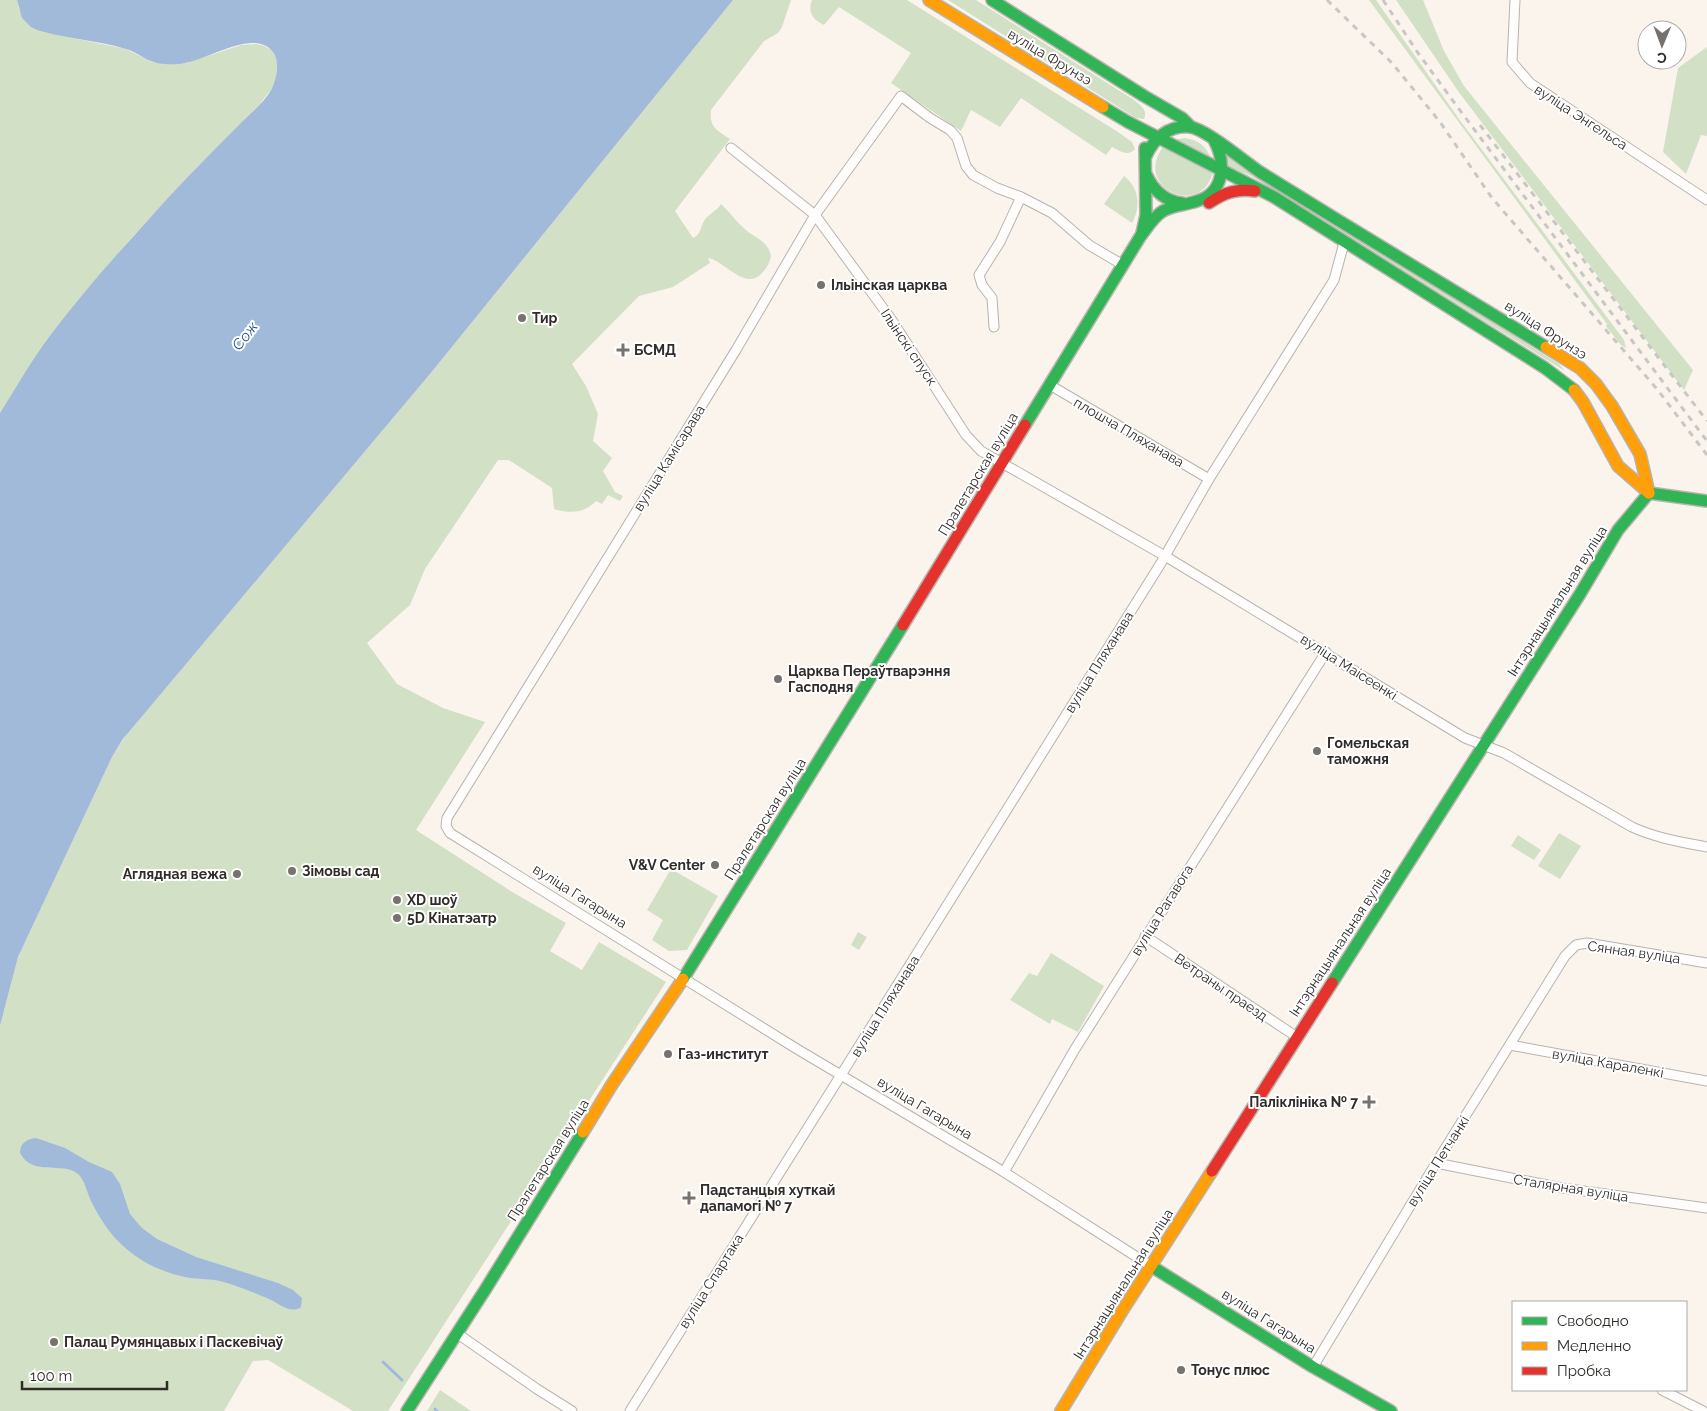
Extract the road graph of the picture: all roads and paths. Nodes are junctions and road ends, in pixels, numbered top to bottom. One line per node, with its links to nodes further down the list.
1 (929, 0): 4 (main road, вуліца Фрунзэ)
2 (992, 0): 5 (main road, вуліца Фрунзэ)
3 (1515, 0): 14 (street, вуліца Энгельса)
4 (1128, 122): 6 (main road, вуліца Фрунзэ); 9 (main road)
5 (1191, 127): 6 (main road); 7 (main road, вуліца Фрунзэ)
6 (1156, 138): 9 (main road); 10 (main road, вуліца Фрунзэ)
7 (1214, 140): 10 (main road); 25 (main road, вуліца Фрунзэ)
8 (731, 148): 16 (street, Ільінскі спуск)
9 (1146, 156): 11 (main road, Пралетарская вуліца)
10 (1223, 170): 13 (main road, вуліца Фрунзэ); 15 (main road, Пралетарская вуліца)
11 (1146, 174): 15 (main road); 18 (main road, Пралетарская вуліца)
12 (1021, 197): 16 (street, вуліца Камісарава); 20 (street); 21 (street)
13 (1274, 197): 17 (main road, вуліца Фрунзэ); 19 (main road, вуліца Фрунзэ)
14 (1707, 200)
15 (1189, 203): 17 (main road, Пралетарская вуліца)
16 (815, 215): 23 (street, Ільінскі спуск); 30 (street, вуліца Камісарава)
17 (1151, 225): 18 (main road, Пралетарская вуліца)
18 (1140, 237): 20 (main road, Пралетарская вуліца)
19 (1344, 242): 24 (street, вуліца Пляханава); 25 (main road, вуліца Фрунзэ)
20 (1123, 265): 22 (main road, Пралетарская вуліца)
21 (994, 327)
22 (1050, 386): 23 (main road, Пралетарская вуліца); 24 (street, плошча Пляханава)
23 (1000, 462): 27 (street, вуліца Маісеенкі); 35 (main road, Пралетарская вуліца)
24 (1209, 479): 27 (street, вуліца Пляханава)
25 (1649, 493): 26 (main road); 29 (main road, Інтэрнацыянальная вуліца)
26 (1707, 501)
27 (1165, 556): 28 (street, вуліца Маісеенкі); 38 (street, вуліца Пляханава)
28 (1326, 652): 29 (street, вуліца Маісеенкі); 32 (street, вуліца Рагавога)
29 (1484, 745): 31 (street, вуліца Маісеенкі); 36 (main road, Інтэрнацыянальная вуліца)
30 (446, 826): 35 (street, вуліца Гагарына)
31 (1707, 847)
32 (1145, 936): 36 (street, Ветраны праезд); 41 (street, вуліца Рагавога)
33 (1565, 956): 34 (street, Сянная вуліца); 37 (street, вуліца Петчанкі)
34 (1707, 963)
35 (683, 977): 38 (street, вуліца Гагарына); 44 (main road, Пралетарская вуліца)
36 (1297, 1037): 43 (main road, Інтэрнацыянальная вуліца)
37 (1510, 1045): 39 (street, вуліца Караленкі); 40 (street, вуліца Петчанкі)
38 (841, 1075): 41 (street, вуліца Гагарына); 49 (street, вуліца Спартака)
39 (1707, 1081)
40 (1436, 1163): 42 (street, Сталярная вуліца); 45 (street, вуліца Петчанкі)
41 (1004, 1172): 43 (street, вуліца Гагарына)
42 (1707, 1208)
43 (1151, 1266): 45 (main road, вуліца Гагарына); 50 (main road, Інтэрнацыянальная вуліца)
44 (458, 1334): 47 (main road, Пралетарская вуліца); 48 (street)
45 (1313, 1367): 51 (main road, вуліца Гагарына)
46 (1664, 1391): 52 (street)
47 (407, 1411)
48 (572, 1411)
49 (630, 1411)
50 (1061, 1411)
51 (1391, 1411)
52 (1703, 1411)

